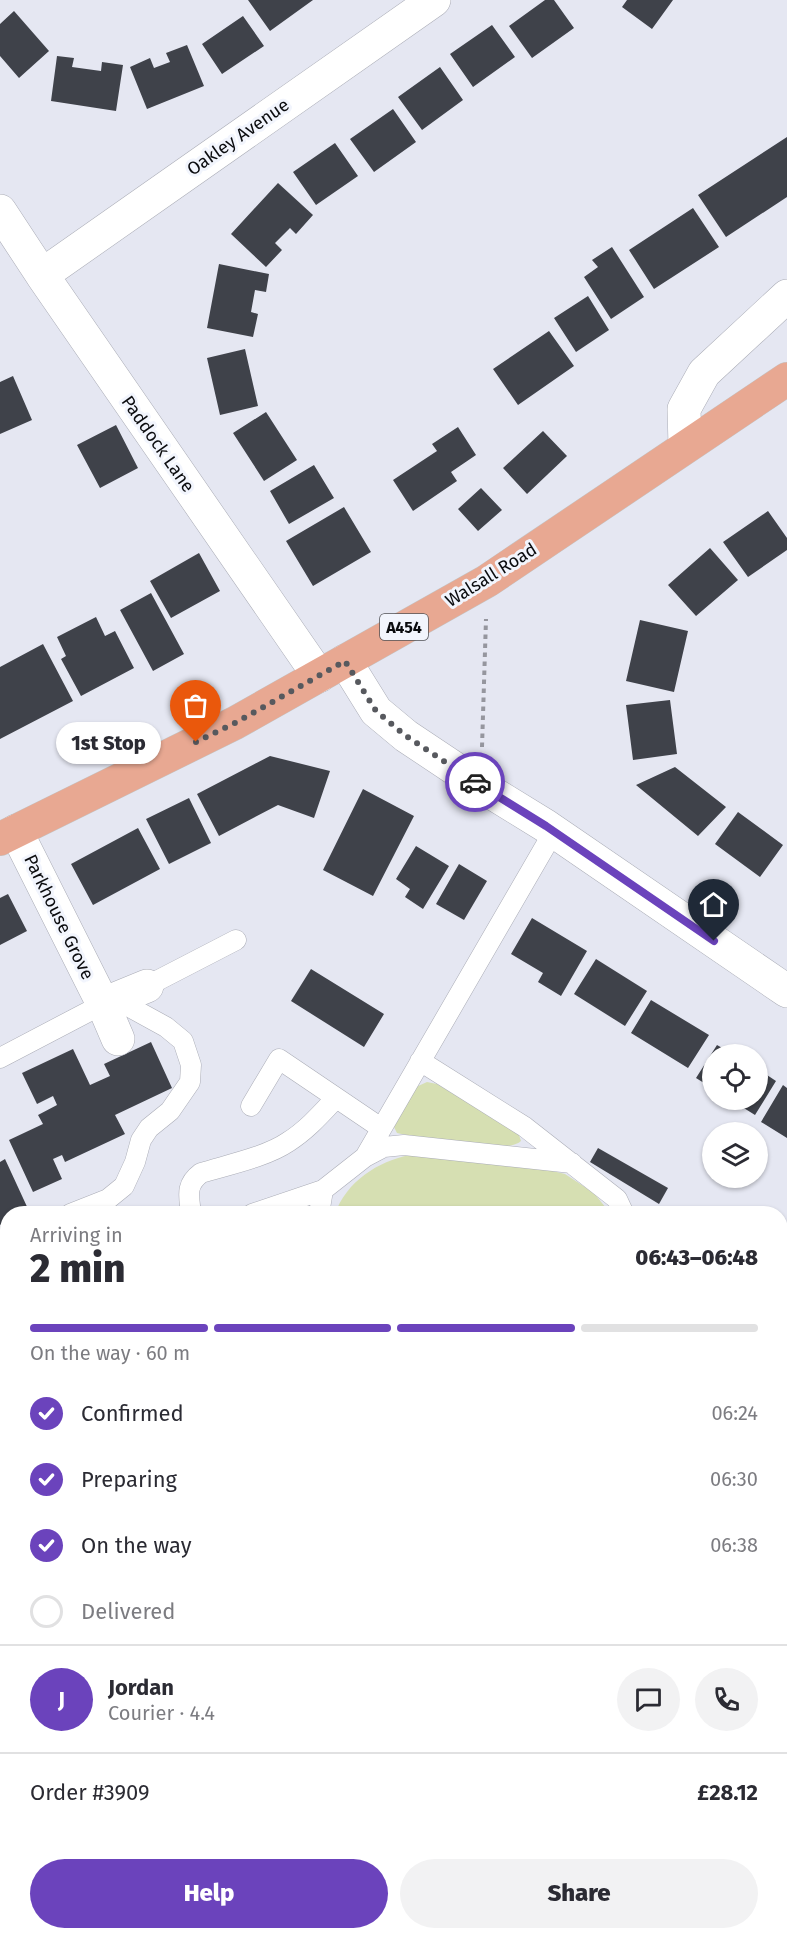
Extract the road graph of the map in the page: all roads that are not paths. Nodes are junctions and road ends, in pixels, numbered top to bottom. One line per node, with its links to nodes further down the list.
1 (434, 0): 3 (street, Oakley Avenue)
2 (0, 210): 3 (street, Paddock Lane)
3 (42, 275): 7 (street, Paddock Lane)
4 (787, 296): 6 (street)
5 (787, 379): 6 (main road, Walsall Road / A454)
6 (685, 447): 7 (main road, Walsall Road / A454)
7 (332, 668): 8 (street, Paddock Lane); 9 (main road, Walsall Road / A454)
8 (554, 831): 12 (street, Paddock Lane); 16 (lane)
9 (8, 835): 13 (street, Parkhouse Grove)
10 (236, 940): 11 (lane)
11 (147, 986): 13 (street)
12 (787, 991)
13 (109, 1002): 14 (street, Parkhouse Grove); 15 (lane); 23 (lane)
14 (118, 1039)
15 (0, 1058)
16 (420, 1061): 19 (lane); 21 (lane)
17 (336, 1098): 18 (lane); 19 (lane); 24 (lane)
18 (251, 1106)
19 (381, 1128): 20 (lane)
20 (365, 1157): 21 (lane); 22 (lane)
21 (572, 1163): 27 (lane)
22 (323, 1190): 25 (lane); 26 (lane)
23 (90, 1206)
24 (190, 1206)
25 (276, 1206)
26 (321, 1206)
27 (620, 1206)

